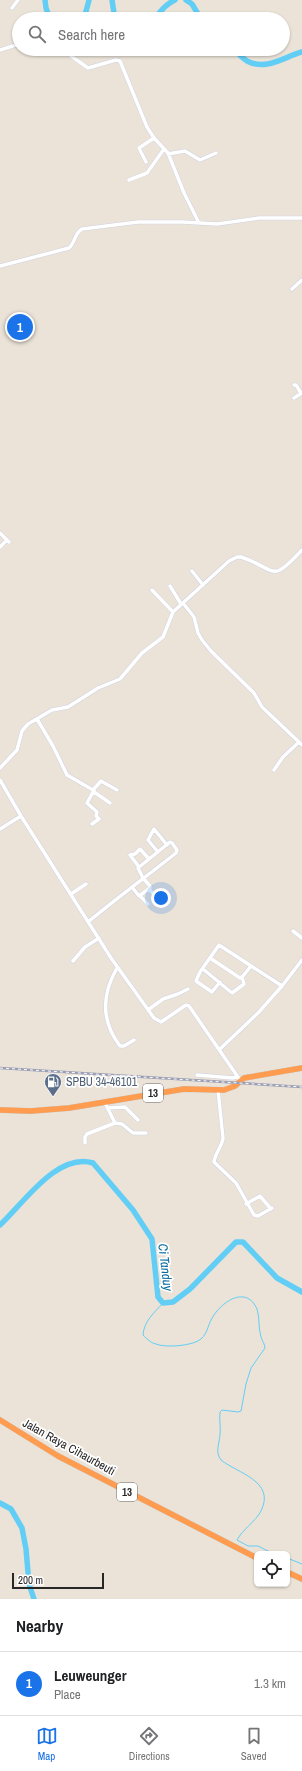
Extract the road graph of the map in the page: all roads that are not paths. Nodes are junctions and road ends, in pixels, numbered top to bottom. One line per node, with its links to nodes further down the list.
1 (18, 0): 2 (street)
2 (12, 8)
3 (12, 46): 4 (street)
4 (0, 50)
5 (71, 56): 6 (street)
6 (154, 138): 7 (street); 9 (street)
7 (167, 151): 8 (street); 10 (street); 12 (street)
8 (216, 153)
9 (146, 162)
10 (129, 180)
11 (302, 218): 12 (street)
12 (199, 223): 13 (street)
13 (0, 266)
14 (302, 280): 15 (street)
15 (292, 289)
16 (294, 385): 17 (street)
17 (302, 393): 18 (street)
18 (294, 398)
19 (0, 533): 20 (street)
20 (0, 547)
21 (302, 550): 23 (street)
22 (192, 571): 23 (street)
23 (203, 584): 26 (street)
24 (170, 586): 26 (street)
25 (152, 590): 27 (street)
26 (182, 604): 27 (street); 29 (street)
27 (173, 612): 28 (street)
28 (37, 719): 30 (street); 34 (street)
29 (300, 743): 31 (street)
30 (0, 768)
31 (274, 770)
32 (0, 780): 36 (street)
33 (118, 790): 34 (street)
34 (94, 791): 35 (street); 37 (street)
35 (110, 803)
36 (21, 816): 38 (street); 47 (street)
37 (92, 824)
38 (0, 829)
39 (167, 845): 40 (street); 40 (street); 43 (street)
40 (158, 852): 41 (street)
41 (149, 859): 42 (street); 42 (street)
42 (139, 867): 43 (street)
43 (143, 878): 45 (street); 46 (street)
44 (86, 884): 47 (street)
45 (132, 887): 48 (street); 51 (street)
46 (149, 889): 48 (street); 49 (street)
47 (71, 894): 51 (street)
48 (140, 896): 50 (street)
49 (156, 897)
50 (148, 904)
51 (88, 922): 53 (street)
52 (292, 931): 54 (street)
53 (99, 938): 57 (street); 59 (street)
54 (302, 938)
55 (210, 958): 58 (street); 60 (street); 61 (street)
56 (302, 960): 63 (street)
57 (73, 961)
58 (251, 966): 61 (street); 63 (street)
59 (118, 968): 65 (street); 66 (street)
60 (203, 969): 62 (street); 62 (street)
61 (242, 977): 62 (street)
62 (220, 982)
63 (282, 986): 67 (street)
64 (188, 989): 65 (street)
65 (148, 1010): 67 (street)
66 (134, 1040)
67 (220, 1049): 70 (street)
68 (302, 1068): 70 (highway, 13)
69 (197, 1075): 70 (street)
70 (239, 1078): 71 (highway, 13)
71 (218, 1090): 72 (highway, 13); 78 (street)
72 (106, 1105): 73 (highway, 13); 74 (street); 75 (street)
73 (0, 1110)
74 (138, 1120)
75 (115, 1123): 76 (street); 77 (street)
76 (146, 1133)
77 (85, 1143)
78 (246, 1204): 78 (street)
79 (0, 1420): 80 (highway, Jalan Raya Cihaurbeuti / 13)
80 (254, 1556)
81 (290, 1573): 82 (highway)
82 (302, 1579)

